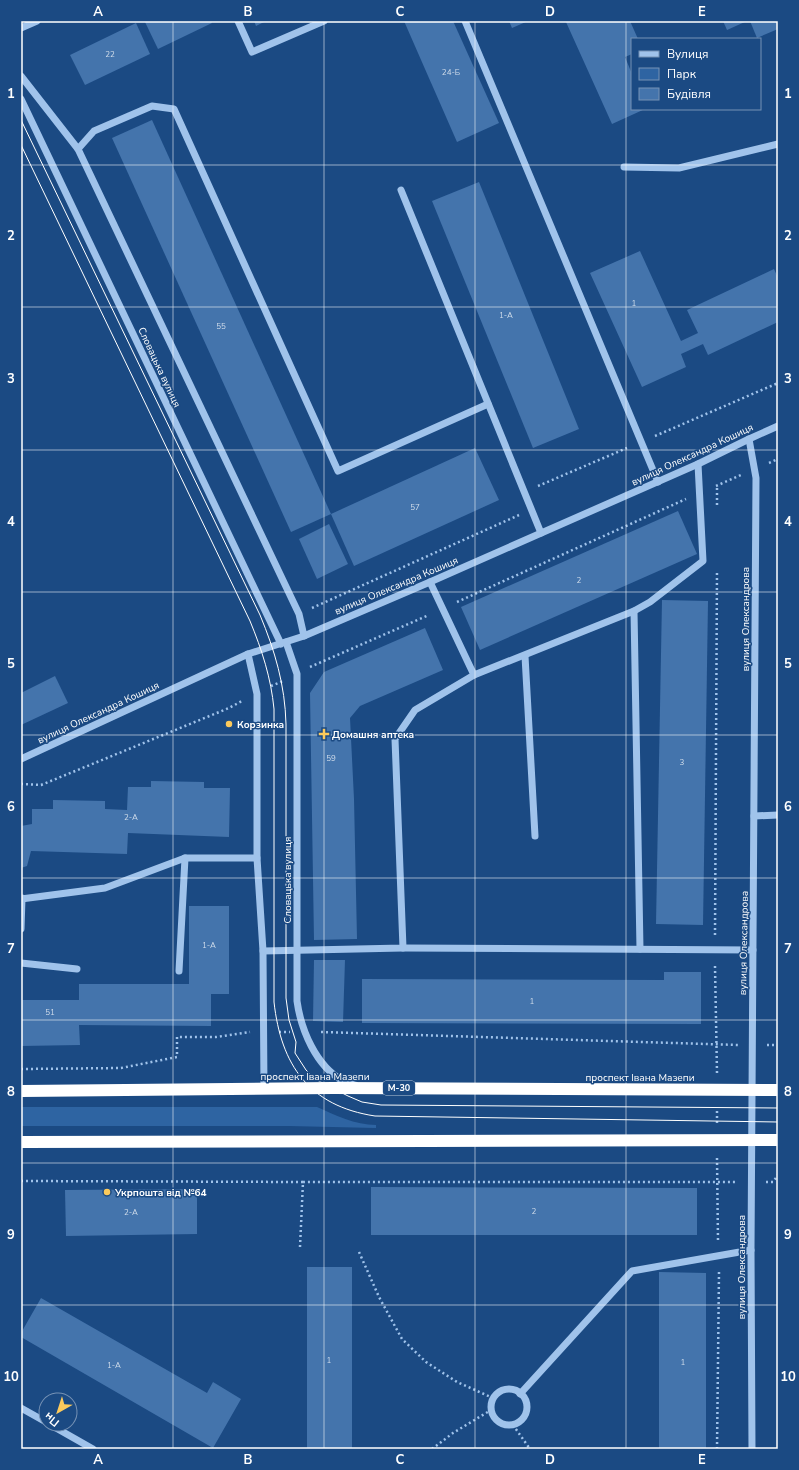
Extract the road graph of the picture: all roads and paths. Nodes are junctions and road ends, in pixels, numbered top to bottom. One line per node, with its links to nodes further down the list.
1 (37, 21): 5 (street)
2 (238, 21): 3 (street)
3 (324, 21)
4 (465, 21): 18 (street)
5 (21, 28)
6 (21, 76): 9 (street)
7 (21, 99): 30 (street, Словацька вулиця)
8 (778, 144): 10 (street)
9 (78, 149): 12 (street); 28 (street)
10 (624, 167)
11 (401, 190): 12 (street)
12 (488, 404): 21 (street)
13 (778, 426): 14 (street, вулиця Олександра Кошиця)
14 (749, 439): 16 (street, вулиця Олександра Кошиця); 17 (street, вулиця Олександрова)
15 (778, 459): 17 (path)
16 (698, 464): 18 (street, вулиця Олександра Кошиця); 20 (street)
17 (754, 469): 19 (path); 39 (street, вулиця Олександрова)
18 (658, 482): 23 (street, вулиця Олександра Кошиця)
19 (717, 485): 20 (path); 22 (path)
20 (700, 493): 26 (path); 27 (street)
21 (532, 509): 23 (street); 28 (path)
22 (717, 509)
23 (541, 533): 25 (street, вулиця Олександра Кошиця)
24 (717, 564): 47 (path)
25 (430, 582): 26 (street); 29 (street, вулиця Олександра Кошиця)
26 (442, 609): 33 (path); 34 (street)
27 (634, 611): 32 (street); 46 (street)
28 (299, 614): 29 (street)
29 (304, 636): 30 (street, вулиця Олександра Кошиця)
30 (284, 643): 31 (street, вулиця Олександра Кошиця); 33 (street, Словацька вулиця)
31 (248, 654): 35 (street); 36 (street, вулиця Олександра Кошиця)
32 (525, 656): 34 (street); 40 (street)
33 (297, 674): 35 (path); 50 (street, Словацька вулиця)
34 (474, 675): 45 (street)
35 (257, 694): 37 (path); 42 (street)
36 (21, 759)
37 (21, 784)
38 (778, 815): 39 (street)
39 (754, 816): 48 (street, вулиця Олександрова)
40 (534, 836)
41 (185, 858): 42 (street); 43 (street); 53 (street)
42 (257, 858): 49 (street)
43 (22, 898): 44 (street)
44 (21, 929)
45 (403, 948): 46 (street); 50 (street)
46 (640, 949): 47 (street)
47 (715, 949): 48 (street); 56 (path)
48 (753, 950): 57 (street, вулиця Олександрова)
49 (263, 951): 50 (street); 54 (street)
50 (297, 951): 55 (street, Словацька вулиця)
51 (21, 963): 52 (street)
52 (77, 969)
53 (179, 971)
54 (263, 1032): 55 (path); 59 (path); 61 (street)
55 (305, 1032): 56 (path); 60 (street, Словацька вулиця)
56 (717, 1045): 57 (path); 62 (path)
57 (752, 1045): 58 (path); 63 (street, вулиця Олександрова)
58 (778, 1045)
59 (21, 1070)
60 (365, 1088): 61 (highway, проспект Івана Мазепи / М-30); 62 (highway, проспект Івана Мазепи / М-30)
61 (264, 1089): 65 (highway, проспект Івана Мазепи / М-30)
62 (717, 1089): 63 (highway, проспект Івана Мазепи / М-30); 66 (path)
63 (752, 1089): 64 (highway, проспект Івана Мазепи / М-30); 67 (street, вулиця Олександрова)
64 (778, 1090)
65 (21, 1091)
66 (717, 1140): 67 (highway); 69 (highway); 73 (path)
67 (752, 1140): 68 (highway); 74 (street, вулиця Олександрова)
68 (778, 1140)
69 (21, 1142)
70 (778, 1175): 74 (path)
71 (21, 1181): 72 (path)
72 (303, 1182): 73 (path); 75 (path)
73 (716, 1182): 74 (path); 78 (path)
74 (752, 1182): 76 (street, вулиця Олександрова)
75 (300, 1247)
76 (751, 1250): 78 (street); 90 (street, вулиця Олександрова)
77 (360, 1252): 80 (path)
78 (719, 1254): 79 (street); 89 (path)
79 (520, 1394): 80 (street); 84 (street)
80 (493, 1398): 82 (street)
81 (21, 1408): 83 (street)
82 (491, 1410): 84 (street); 87 (path)
83 (38, 1418)
84 (513, 1425): 88 (path)
85 (63, 1432): 86 (street)
86 (93, 1449)
87 (432, 1449)
88 (530, 1449)
89 (717, 1449)
90 (752, 1449)

